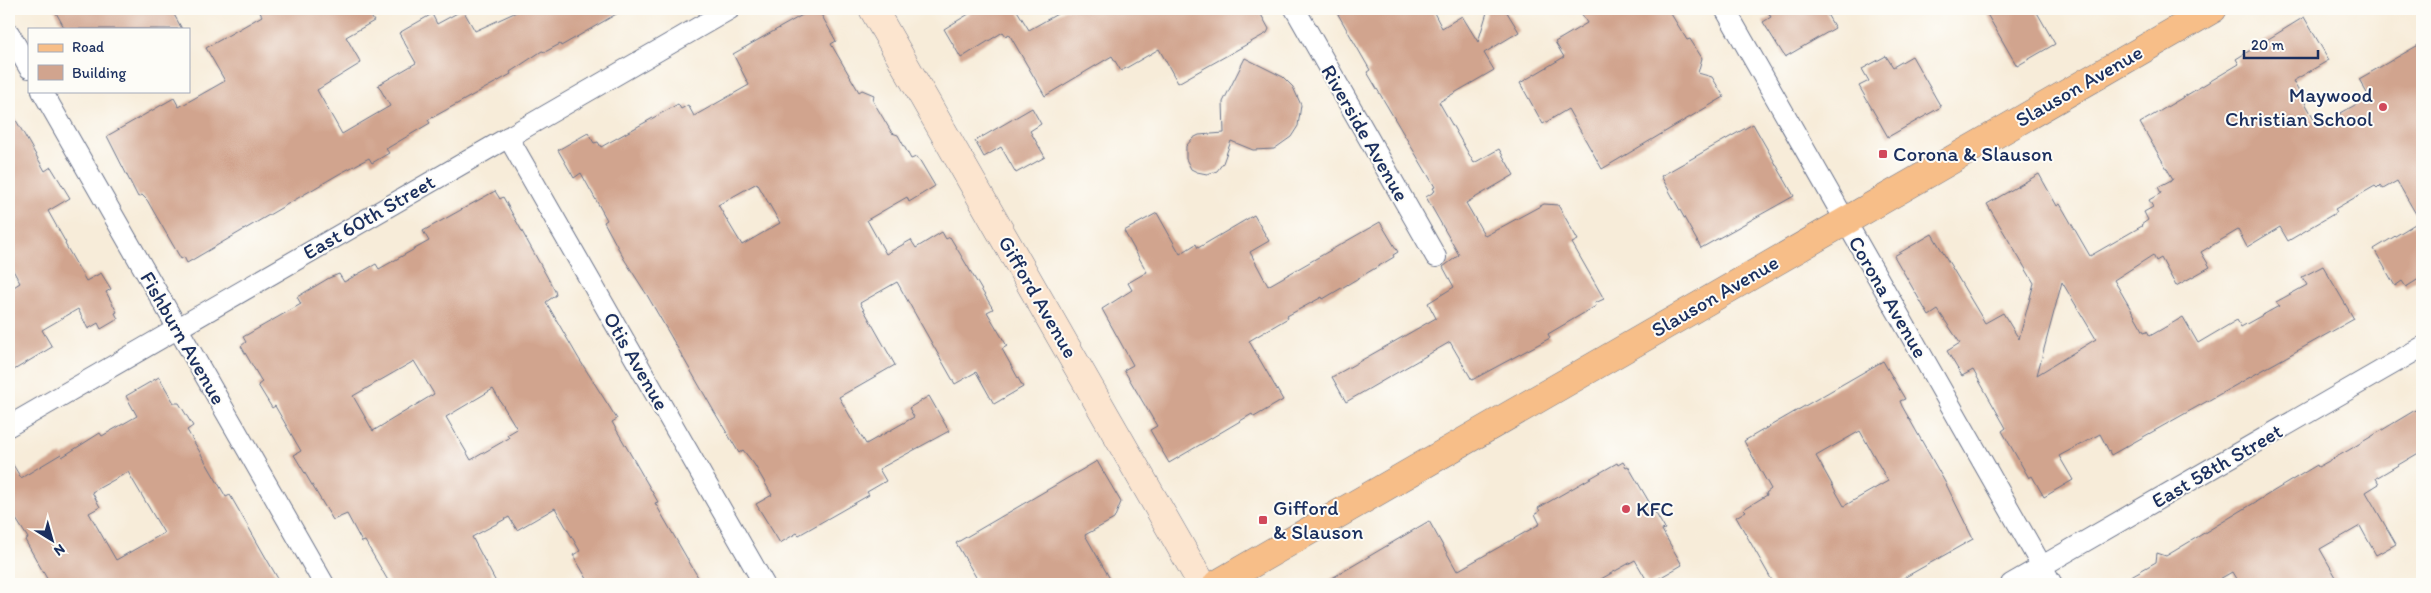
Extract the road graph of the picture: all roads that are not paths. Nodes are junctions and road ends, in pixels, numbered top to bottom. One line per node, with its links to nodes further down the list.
1 (730, 9): 9 (street, East 60th Street)
2 (873, 9): 18 (street, Gifford Avenue)
3 (1295, 9): 11 (street, Riverside Avenue)
4 (1725, 9): 10 (street, Corona Avenue)
5 (2213, 9): 10 (main road, Slauson Avenue)
6 (9, 32): 7 (street)
7 (28, 66)
8 (43, 92): 12 (street, Fishburn Avenue)
9 (508, 137): 12 (street, East 60th Street); 17 (street, Otis Avenue)
10 (1845, 222): 15 (street, Corona Avenue); 19 (main road, Slauson Avenue)
11 (1436, 257)
12 (177, 328): 14 (street, East 60th Street); 16 (street, Fishburn Avenue)
13 (2422, 346): 15 (street, East 58th Street)
14 (9, 426)
15 (2042, 567): 20 (street, East 58th Street); 21 (street, Corona Avenue)
16 (324, 584)
17 (764, 584)
18 (1202, 584)
19 (1217, 584)
20 (2011, 584)
21 (2052, 584)

